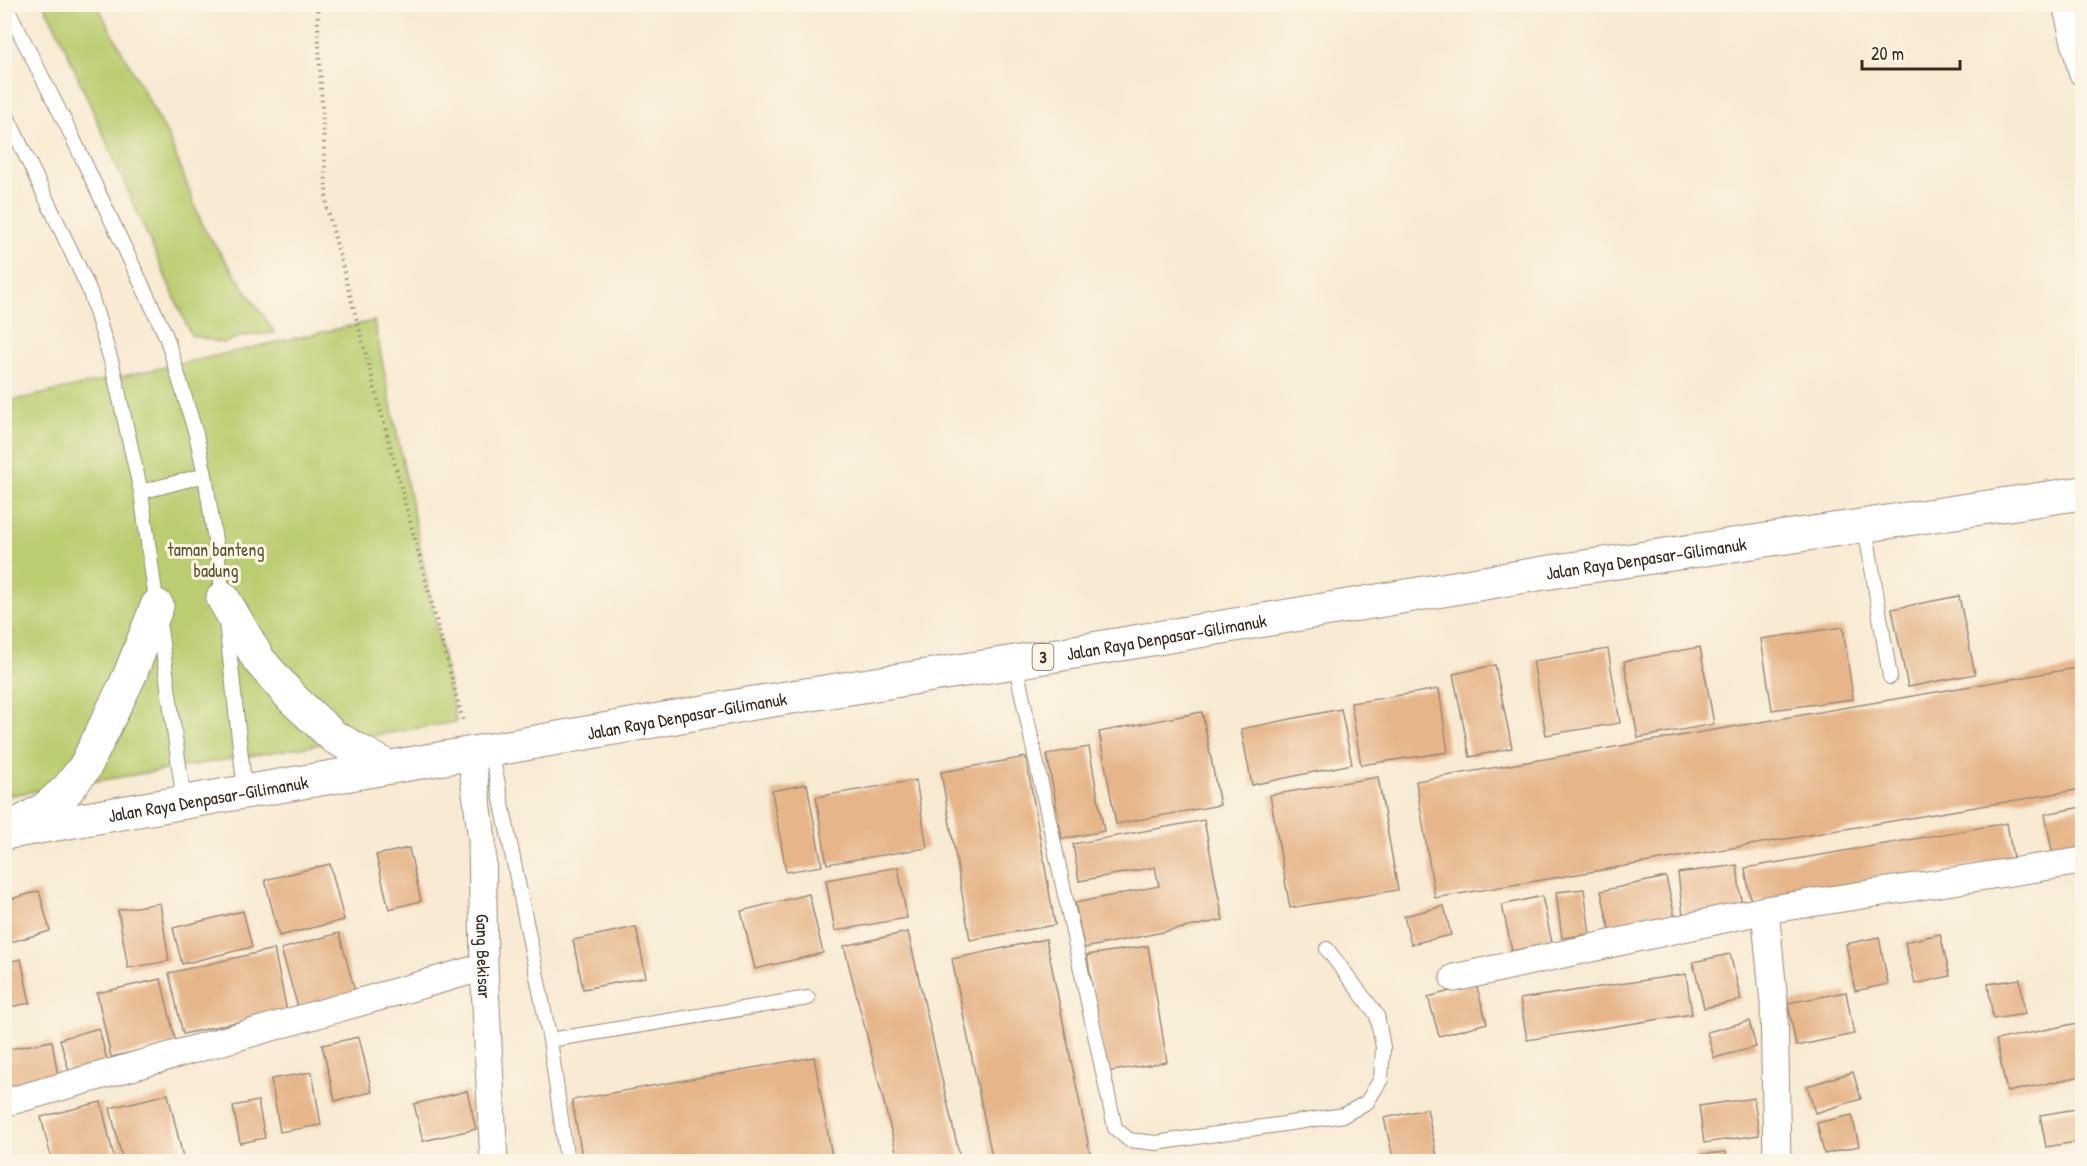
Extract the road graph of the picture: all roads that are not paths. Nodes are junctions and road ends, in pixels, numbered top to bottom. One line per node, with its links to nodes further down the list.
1 (5, 4): 5 (lane)
2 (2066, 4): 3 (street)
3 (2082, 72)
4 (4, 110): 6 (lane)
5 (205, 475): 6 (lane); 9 (lane)
6 (141, 492): 10 (lane)
7 (2082, 493): 8 (highway, Jalan Raya Denpasar-Gilimanuk / 3)
8 (1865, 526): 11 (highway, Jalan Raya Denpasar-Gilimanuk / 3); 12 (lane)
9 (224, 598): 14 (highway); 15 (lane)
10 (157, 606): 16 (lane); 17 (highway)
11 (1015, 662): 13 (highway, Jalan Raya Denpasar-Gilimanuk / 3); 20 (lane)
12 (1890, 676)
13 (481, 751): 14 (highway, Jalan Raya Denpasar-Gilimanuk / 3); 21 (street, Gang Bekisar); 24 (lane)
14 (388, 767): 15 (highway, Jalan Raya Denpasar-Gilimanuk / 3)
15 (245, 792): 16 (highway, Jalan Raya Denpasar-Gilimanuk / 3)
16 (184, 802): 17 (highway, Jalan Raya Denpasar-Gilimanuk / 3)
17 (4, 832)
18 (2082, 861): 19 (street)
19 (1765, 910): 22 (street); 28 (street)
20 (1327, 949)
21 (484, 967): 25 (street); 26 (street, Gang Bekisar)
22 (1454, 978)
23 (808, 998): 24 (lane)
24 (550, 1040): 27 (lane)
25 (4, 1103)
26 (494, 1161)
27 (567, 1161)
28 (1777, 1161)

